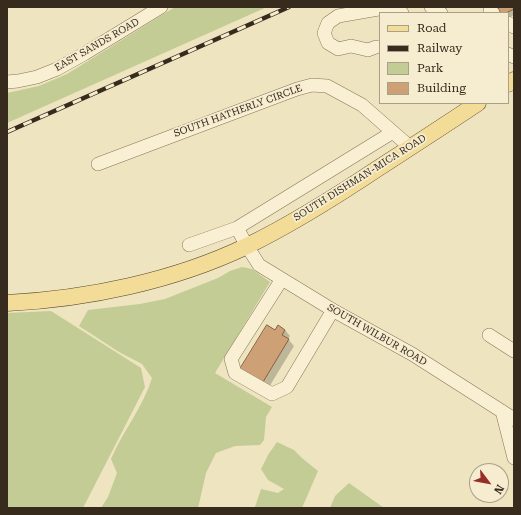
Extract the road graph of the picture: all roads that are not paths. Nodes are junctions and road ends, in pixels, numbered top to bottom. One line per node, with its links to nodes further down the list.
1 (161, 7): 4 (street, EAST SANDS ROAD)
2 (390, 7): 3 (street)
3 (376, 47)
4 (7, 82)
5 (475, 104): 6 (main road, SOUTH DISHMAN-MICA ROAD)
6 (462, 108): 8 (main road, SOUTH DISHMAN-MICA ROAD)
7 (393, 132): 8 (street, SOUTH HATHERLY CIRCLE); 9 (street, SOUTH HATHERLY CIRCLE); 10 (street)
8 (410, 147): 12 (main road, SOUTH DISHMAN-MICA ROAD)
9 (98, 164)
10 (238, 228): 11 (street); 12 (street, SOUTH WILBUR ROAD)
11 (189, 245)
12 (247, 246): 13 (street, SOUTH WILBUR ROAD); 14 (main road, SOUTH DISHMAN-MICA ROAD)
13 (282, 279): 15 (street, SOUTH WILBUR ROAD); 15 (street)
14 (7, 303)
15 (333, 310): 18 (street, SOUTH WILBUR ROAD)
16 (489, 335): 17 (street)
17 (514, 351)
18 (502, 411): 19 (street, SOUTH WILBUR ROAD); 20 (street)
19 (514, 419)
20 (514, 458)

